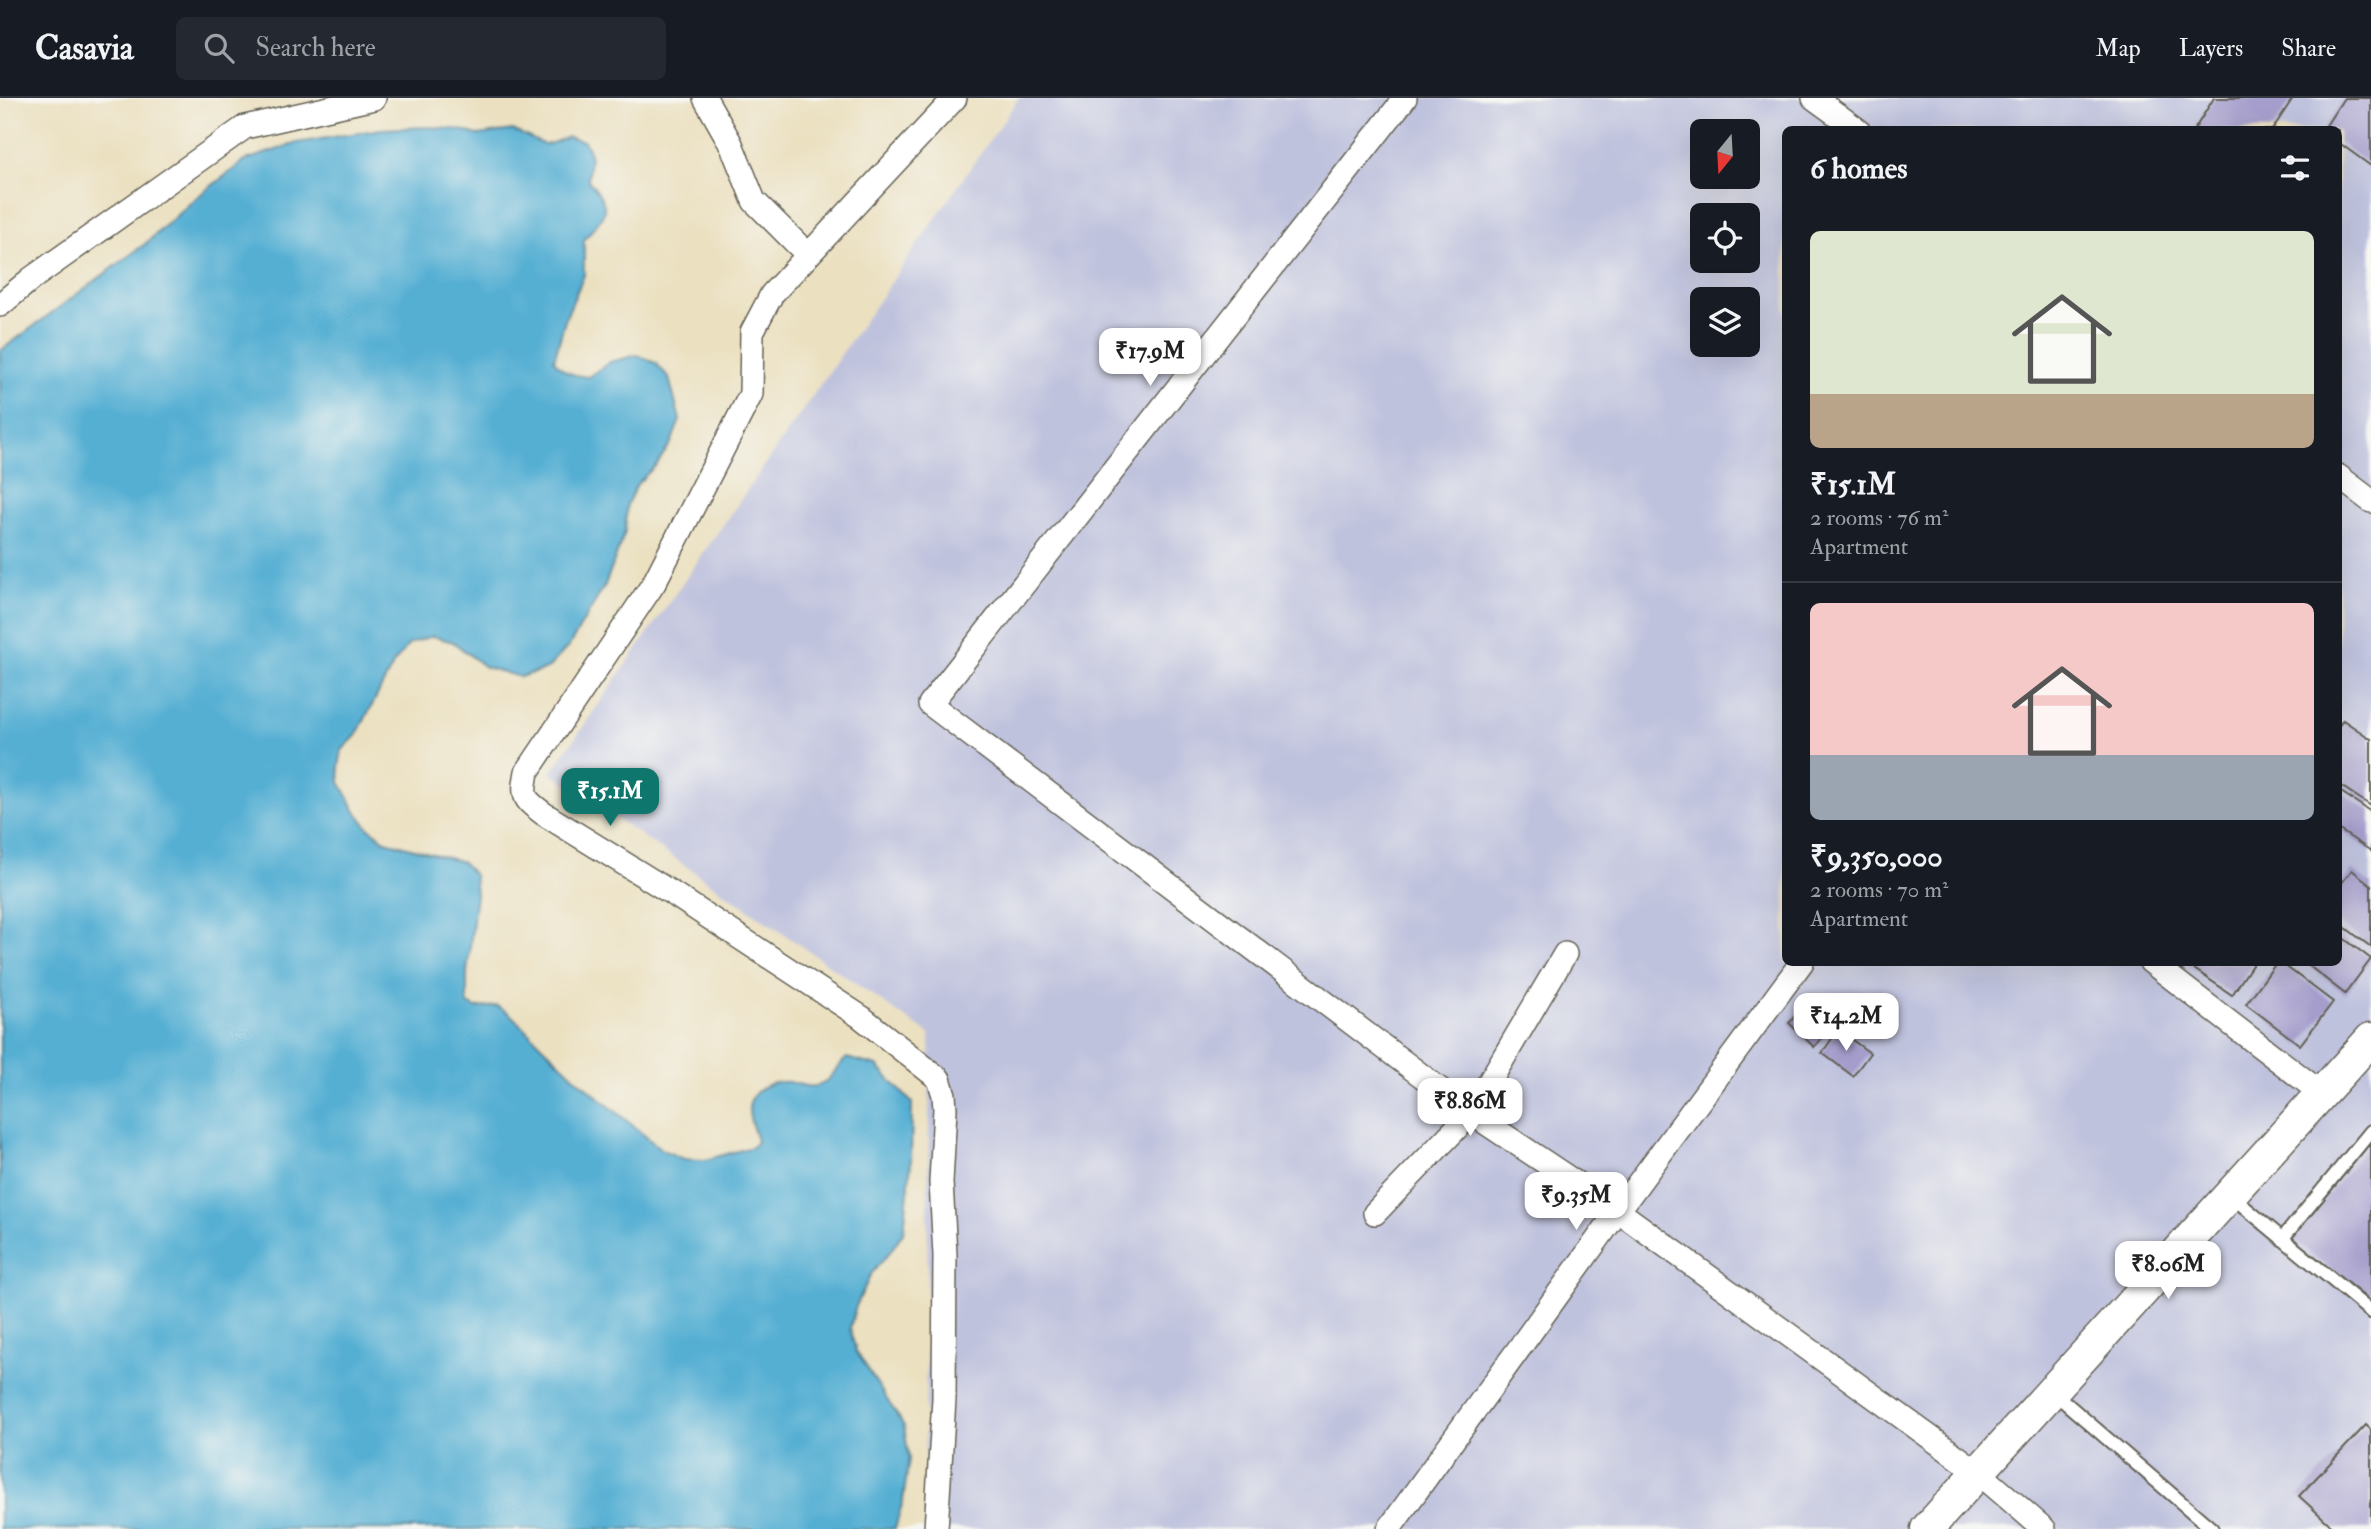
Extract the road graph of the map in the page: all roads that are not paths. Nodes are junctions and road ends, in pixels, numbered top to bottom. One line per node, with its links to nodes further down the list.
1 (374, 98): 8 (street)
2 (705, 98): 7 (street)
3 (955, 98): 7 (street)
4 (1405, 98): 16 (street)
5 (1814, 98): 6 (street)
6 (1852, 126)
7 (808, 255): 25 (street)
8 (0, 305)
9 (2342, 479): 10 (street)
10 (2371, 500)
11 (1565, 954): 16 (street)
12 (1798, 966): 19 (street)
13 (2156, 966): 15 (street)
14 (2371, 1039): 15 (street)
15 (2321, 1093): 18 (street)
16 (1471, 1113): 19 (street); 20 (street)
17 (2371, 1131): 21 (lane)
18 (2229, 1195): 21 (lane); 23 (street)
19 (1618, 1211): 24 (street); 26 (street)
20 (1375, 1213)
21 (2282, 1239): 22 (lane)
22 (2371, 1312)
23 (2052, 1391): 24 (street); 29 (lane)
24 (1978, 1472): 27 (street); 28 (street)
25 (936, 1529)
26 (1390, 1529)
27 (1927, 1529)
28 (2044, 1529)
29 (2212, 1529)

